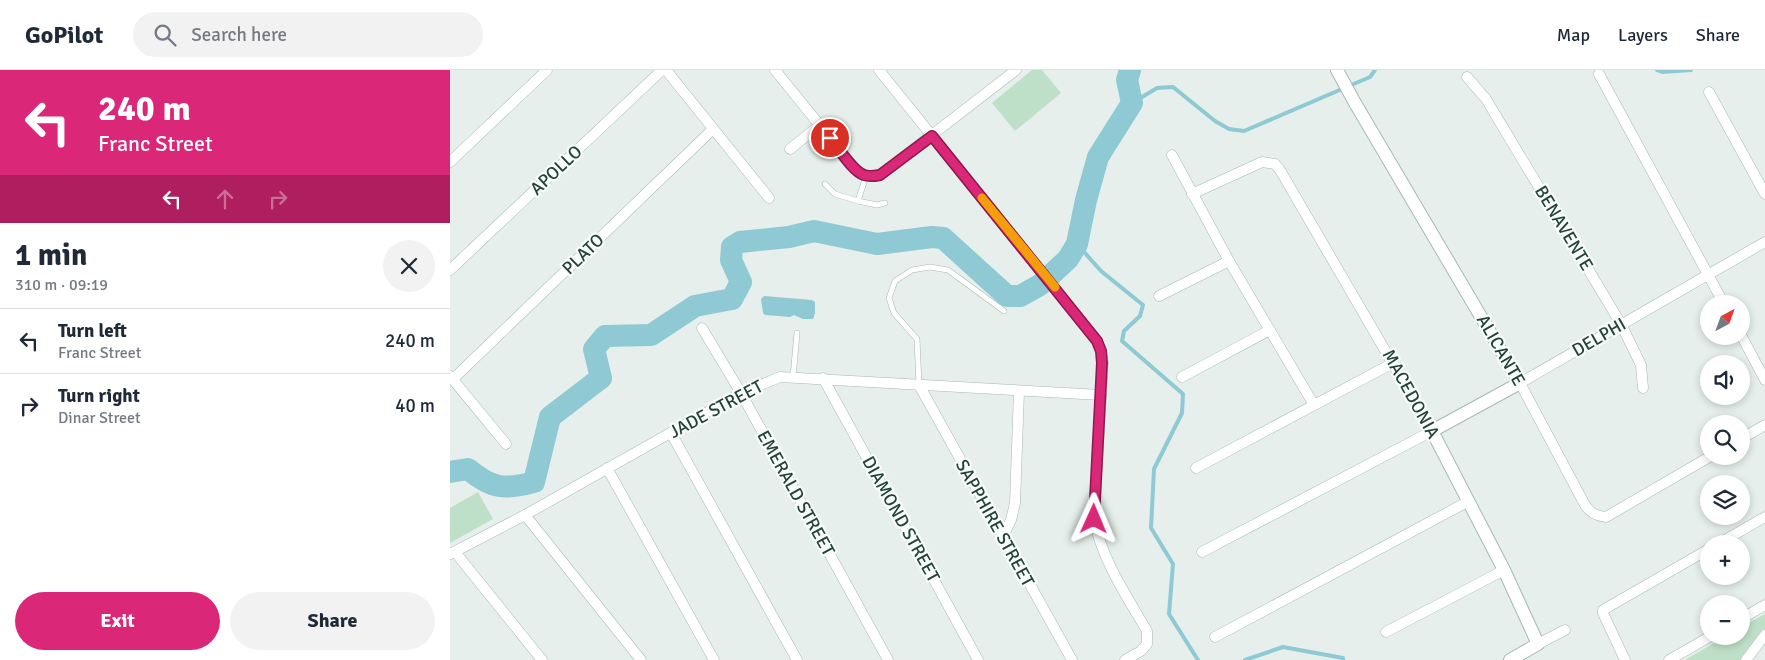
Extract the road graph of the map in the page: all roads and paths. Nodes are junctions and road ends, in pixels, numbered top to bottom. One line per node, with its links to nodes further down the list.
1 (547, 70): 15 (street)
2 (664, 70): 11 (street); 25 (street, APOLLO)
3 (775, 70): 10 (street)
4 (1016, 70): 12 (street)
5 (1337, 70): 41 (street, ALICANTE)
6 (883, 71): 12 (street)
7 (1599, 74): 26 (street)
8 (1467, 77): 30 (street, BENAVENTE)
9 (1709, 92): 19 (street)
10 (820, 125): 13 (street); 16 (street)
11 (713, 129): 20 (street); 38 (street, PLATO)
12 (932, 136): 16 (street); 46 (street)
13 (790, 148)
14 (1172, 155): 18 (street)
15 (450, 162)
16 (866, 176): 21 (lane)
17 (825, 184): 21 (lane)
18 (1192, 194): 24 (street); 35 (street, MACEDONIA)
19 (1765, 194)
20 (769, 198)
21 (858, 202): 22 (lane)
22 (885, 203)
23 (1765, 242): 26 (street, DELPHI)
24 (1229, 261): 28 (street); 32 (street)
25 (450, 270)
26 (1708, 274): 27 (street); 30 (street, DELPHI)
27 (1719, 295)
28 (1159, 296)
29 (1004, 311): 42 (lane)
30 (1622, 324): 41 (street, DELPHI); 43 (street, BENAVENTE)
31 (702, 328): 45 (street, EMERALD STREET)
32 (1270, 330): 37 (street); 47 (street)
33 (796, 333): 36 (lane)
34 (1746, 345): 40 (street)
35 (1393, 363): 47 (street); 49 (street, MACEDONIA)
36 (793, 377): 39 (street, JADE STREET); 45 (street, JADE STREET)
37 (1182, 377)
38 (451, 378): 52 (street)
39 (823, 378): 42 (street, JADE STREET); 79 (street, DIAMOND STREET)
40 (1765, 380)
41 (1520, 383): 49 (street, DELPHI); 53 (street, ALICANTE)
42 (919, 386): 44 (street, JADE STREET); 60 (street, SAPPHIRE STREET)
43 (1643, 388)
44 (1019, 391): 46 (street, JADE STREET); 60 (street)
45 (741, 393): 50 (street, JADE STREET); 78 (street, EMERALD STREET)
46 (1101, 395): 81 (street)
47 (1314, 405): 55 (street)
48 (1765, 426): 51 (street)
49 (1432, 431): 56 (street, MACEDONIA); 61 (street)
50 (671, 433): 54 (street, JADE STREET); 77 (street)
51 (1750, 434)
52 (506, 444)
53 (1700, 462)
54 (607, 468): 57 (street, JADE STREET); 76 (street)
55 (1196, 468)
56 (1469, 501): 64 (street, MACEDONIA); 70 (street)
57 (525, 515): 62 (street, JADE STREET); 75 (street)
58 (1765, 517): 59 (street)
59 (1734, 535)
60 (1003, 536): 80 (street, SAPPHIRE STREET)
61 (1202, 552)
62 (452, 553): 74 (street)
63 (1700, 554): 83 (street)
64 (1504, 570): 68 (street); 72 (street, MACEDONIA)
65 (1765, 605): 66 (street)
66 (1750, 614)
67 (1565, 630): 72 (street)
68 (1386, 632)
69 (1765, 634): 85 (street)
70 (1215, 637)
71 (1700, 642): 84 (street)
72 (1538, 644): 73 (street)
73 (1527, 656): 82 (street)
74 (542, 660)
75 (641, 660)
76 (714, 660)
77 (797, 660)
78 (888, 660)
79 (978, 660)
80 (1072, 660)
81 (1126, 660)
82 (1510, 660)
83 (1625, 660)
84 (1669, 660)
85 (1746, 660)

